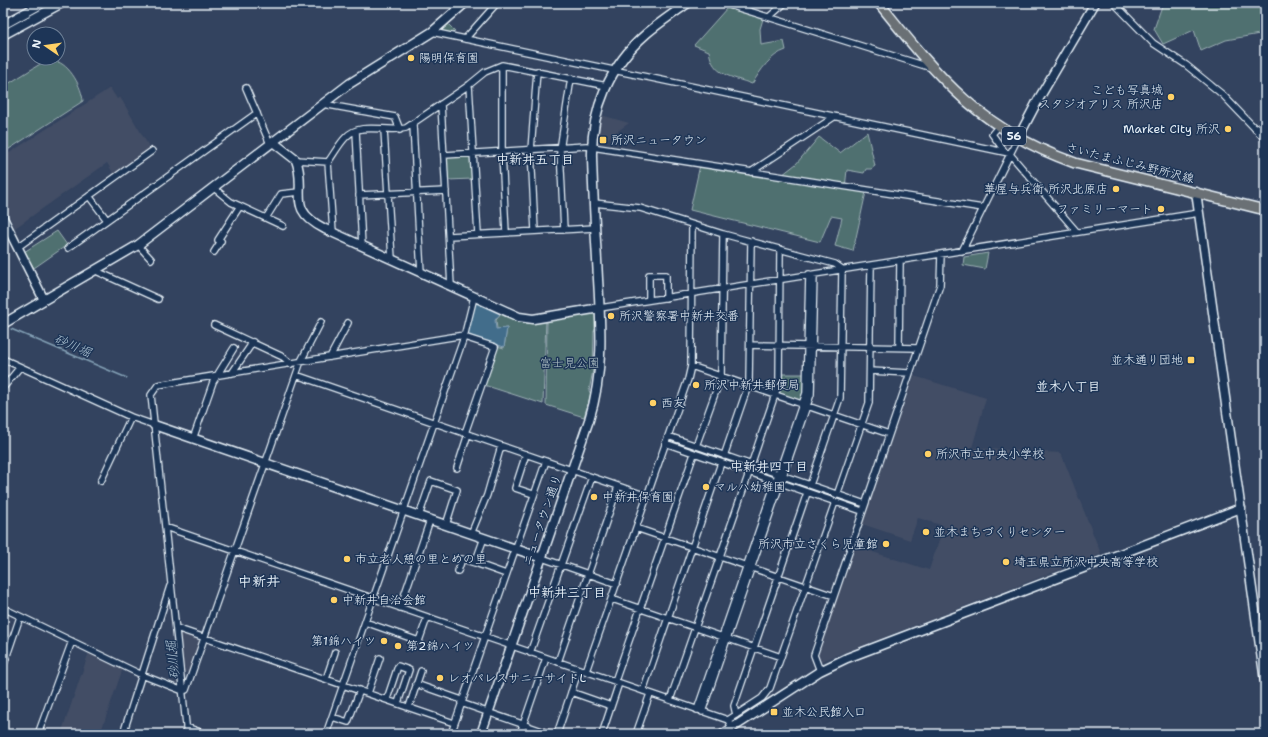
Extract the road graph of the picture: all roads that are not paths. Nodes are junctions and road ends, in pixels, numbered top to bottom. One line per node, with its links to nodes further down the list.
1 (43, 3): 13 (street)
2 (62, 3): 15 (street)
3 (465, 3): 14 (street)
4 (497, 3): 16 (street)
5 (688, 3): 19 (street, ニュータウン通り)
6 (723, 3): 11 (street)
7 (785, 3): 12 (street)
8 (879, 3): 18 (main road, さいたまふじみ野所沢線 / 56)
9 (1095, 3): 36 (street)
10 (1114, 3): 32 (street)
11 (739, 5): 12 (street)
12 (769, 17): 18 (street)
13 (3, 25)
14 (432, 32): 16 (street); 25 (street)
15 (3, 35)
16 (465, 39): 19 (street)
17 (502, 65): 20 (street); 22 (street); 43 (street)
18 (932, 68): 31 (main road, さいたまふじみ野所沢線 / 56)
19 (615, 70): 23 (street, ニュータウン通り); 28 (street)
20 (537, 71): 21 (street); 41 (street)
21 (571, 78): 23 (street); 40 (street)
22 (469, 85): 26 (street); 44 (street)
23 (607, 86): 39 (street, ニュータウン通り)
24 (246, 88): 27 (street)
25 (322, 104): 35 (street); 38 (street)
26 (441, 104): 29 (street); 46 (street)
27 (257, 112): 38 (street); 65 (street)
28 (834, 117): 45 (street); 49 (street)
29 (413, 125): 35 (street); 53 (street)
30 (1265, 126): 32 (street)
31 (998, 127): 36 (main road, さいたまふじみ野所沢線 / 56); 45 (street)
32 (1255, 129): 37 (street)
33 (356, 130): 34 (street); 48 (street); 56 (street)
34 (384, 130): 35 (street); 55 (street)
35 (400, 130)
36 (1018, 138): 45 (street); 54 (main road, さいたまふじみ野所沢線 / 56)
37 (1265, 139)
38 (272, 143): 47 (street); 50 (street)
39 (592, 147): 40 (street); 49 (street); 58 (street, ニュータウン通り)
40 (560, 148): 41 (street); 69 (street)
41 (531, 150): 43 (street); 70 (street)
42 (152, 151): 57 (street)
43 (502, 151): 44 (street); 73 (street)
44 (473, 153): 46 (street); 74 (street)
45 (1008, 153): 60 (street); 72 (street)
46 (444, 154): 51 (street)
47 (296, 160): 48 (street); 52 (street)
48 (328, 162): 71 (street)
49 (751, 172): 60 (street)
50 (214, 188): 59 (street); 78 (street)
51 (446, 191): 53 (street); 76 (street)
52 (299, 192): 64 (street); 71 (street)
53 (417, 192): 55 (street); 92 (street)
54 (1196, 192): 61 (main road, さいたまふじみ野所沢線 / 56); 62 (street)
55 (388, 194): 56 (street); 87 (street)
56 (359, 195): 79 (street)
57 (89, 196): 65 (street); 80 (street)
58 (594, 202): 66 (street); 68 (street, ニュータウン通り)
59 (240, 206): 64 (street); 84 (street)
60 (982, 208): 83 (street)
61 (1265, 210)
62 (1199, 213): 72 (street); 169 (street)
63 (3, 218): 80 (street)
64 (266, 218): 67 (street)
65 (106, 220): 81 (street)
66 (692, 225): 75 (street); 98 (street)
67 (283, 226)
68 (595, 228): 69 (street); 104 (street, ニュータウン通り)
69 (564, 230): 70 (street)
70 (535, 231): 73 (street)
71 (332, 232): 79 (street)
72 (1077, 232): 83 (street)
73 (506, 233): 74 (street)
74 (478, 234): 76 (street)
75 (723, 234): 77 (street); 97 (street)
76 (449, 236): 96 (street)
77 (751, 241): 82 (street); 95 (street)
78 (138, 245): 86 (street); 91 (street)
79 (362, 246): 87 (street)
80 (18, 247): 101 (street)
81 (68, 248)
82 (780, 249): 90 (street); 94 (street)
83 (962, 251): 85 (street)
84 (214, 252)
85 (941, 254): 88 (street); 118 (street)
86 (151, 259)
87 (392, 260): 92 (street)
88 (900, 260): 89 (street); 116 (street)
89 (871, 265): 90 (street); 115 (street)
90 (842, 269): 93 (street); 114 (street)
91 (94, 270): 101 (street); 102 (street)
92 (421, 273): 96 (street)
93 (811, 274): 94 (street); 113 (street)
94 (780, 279): 95 (street); 112 (street)
95 (751, 284): 97 (street); 111 (street)
96 (451, 286): 99 (street)
97 (722, 289): 98 (street); 130 (street)
98 (692, 293): 100 (street); 123 (street)
99 (474, 297): 104 (street); 109 (street)
100 (666, 298): 103 (street); 103 (street)
101 (44, 300): 107 (street)
102 (158, 300)
103 (649, 300): 104 (street)
104 (600, 308): 155 (street, ニュータウン通り)
105 (321, 322): 121 (street)
106 (348, 323): 119 (street)
107 (3, 324)
108 (214, 325): 110 (street)
109 (464, 336): 119 (street); 137 (street); 140 (street)
110 (252, 342): 122 (street); 127 (street)
111 (750, 345): 112 (street); 131 (street)
112 (779, 345): 113 (street); 133 (street)
113 (810, 346): 114 (street); 134 (street)
114 (842, 346): 115 (street); 135 (street)
115 (870, 346): 116 (street); 125 (street)
116 (899, 347): 118 (street)
117 (234, 348): 129 (street)
118 (918, 348): 126 (street)
119 (330, 357): 121 (street)
120 (3, 359): 124 (street)
121 (301, 362): 122 (street); 128 (street)
122 (291, 364): 127 (street)
123 (691, 366): 130 (street); 142 (street)
124 (20, 367): 132 (street); 136 (street)
125 (870, 371): 126 (street); 139 (street)
126 (909, 372): 141 (street)
127 (232, 373): 129 (street)
128 (296, 375): 137 (street); 151 (street)
129 (216, 376): 138 (street); 143 (street)
130 (721, 377): 131 (street); 146 (street)
131 (748, 386): 133 (street); 149 (street)
132 (3, 388)
133 (776, 395): 134 (street); 153 (street)
134 (804, 406): 135 (street); 157 (street)
135 (834, 416): 139 (street); 161 (street)
136 (131, 417): 138 (street); 159 (street)
137 (434, 423): 140 (street); 170 (street)
138 (154, 425): 143 (street); 175 (street)
139 (861, 425): 141 (street); 165 (street)
140 (466, 434): 145 (street); 154 (street)
141 (889, 434): 168 (street)
142 (668, 436): 144 (street); 146 (street)
143 (193, 439): 151 (street)
144 (665, 443): 148 (street); 166 (street)
145 (501, 446): 147 (street); 177 (street)
146 (696, 446): 149 (street)
147 (526, 454): 150 (street); 164 (street)
148 (694, 454): 152 (street); 179 (street)
149 (724, 456): 153 (street)
150 (546, 461): 155 (street); 164 (street)
151 (266, 463): 170 (street); 182 (street)
152 (721, 463): 156 (street); 180 (street)
153 (751, 465): 157 (street)
154 (457, 468)
155 (572, 470): 158 (street); 184 (street, ニュータウン通り)
156 (749, 473): 160 (street); 183 (street)
157 (780, 476): 160 (street); 161 (street)
158 (592, 477): 162 (street); 186 (street)
159 (101, 481)
160 (778, 483): 163 (street); 187 (street)
161 (810, 485): 165 (street)
162 (618, 487): 166 (street); 190 (street)
163 (808, 493): 167 (street); 191 (street)
164 (533, 494): 181 (street)
165 (838, 495): 168 (street)
166 (647, 496): 176 (street)
167 (835, 502): 171 (street); 194 (street)
168 (865, 504): 171 (street)
169 (1240, 508): 223 (street); 226 (street)
170 (404, 511): 172 (street); 196 (street)
171 (862, 512): 195 (street)
172 (419, 516): 173 (street); 174 (street)
173 (430, 520): 174 (street); 199 (street)
174 (446, 525): 177 (street)
175 (165, 527): 182 (street); 192 (street)
176 (636, 528): 179 (street); 193 (street)
177 (471, 534): 178 (street)
178 (484, 538): 181 (street); 185 (street)
179 (665, 538): 180 (street); 200 (street)
180 (692, 547): 183 (street); 203 (street)
181 (515, 549): 184 (street); 189 (street)
182 (235, 551): 196 (street); 207 (street)
183 (719, 557): 187 (street); 206 (street)
184 (542, 558): 186 (street); 211 (street, ニュータウン通り)
185 (475, 563): 188 (street); 189 (street)
186 (561, 564): 190 (street); 214 (street)
187 (749, 567): 191 (street); 209 (street)
188 (458, 571)
189 (506, 574): 208 (street)
190 (589, 574): 193 (street); 218 (street)
191 (778, 577): 194 (street); 212 (street)
192 (171, 583): 205 (street); 224 (street)
193 (617, 584): 197 (street)
194 (806, 586): 195 (street); 215 (street)
195 (834, 596): 223 (street)
196 (373, 599): 199 (street); 204 (street)
197 (612, 599): 200 (street); 222 (street)
198 (3, 608): 201 (street)
199 (400, 608): 202 (street)
200 (641, 609): 203 (street); 227 (street)
201 (20, 617): 210 (street); 219 (street)
202 (427, 618): 204 (street); 208 (street)
203 (668, 618): 206 (street); 232 (street)
204 (364, 622): 229 (street)
205 (176, 628): 207 (street); 231 (street)
206 (695, 628): 209 (street); 237 (street)
207 (205, 637): 225 (street); 231 (street)
208 (484, 637): 211 (street); 238 (street)
209 (724, 638): 212 (street); 242 (street)
210 (72, 641): 224 (street); 252 (street)
211 (512, 646): 214 (street); 243 (street, ニュータウン通り)
212 (754, 648): 215 (street); 244 (street)
213 (335, 652): 225 (street)
214 (530, 653): 217 (street)
215 (781, 657): 244 (street)
216 (380, 658): 234 (street)
217 (546, 658): 218 (street); 248 (street)
218 (558, 662): 220 (street)
219 (3, 667)
220 (579, 669): 222 (street); 233 (street)
221 (421, 671): 228 (street)
222 (586, 671): 227 (street)
223 (820, 672): 250 (street)
224 (142, 675): 231 (street); 253 (street)
225 (326, 679): 229 (street)
226 (1265, 681)
227 (617, 682): 232 (street); 240 (street)
228 (416, 684): 238 (street); 241 (street)
229 (344, 685): 230 (street); 245 (street)
230 (360, 690): 234 (street); 245 (street)
231 (183, 691): 249 (street)
232 (643, 691): 235 (street)
233 (571, 692): 240 (street); 261 (street)
234 (368, 693): 236 (street)
235 (650, 694): 237 (street); 251 (street)
236 (387, 700): 239 (street); 239 (street)
237 (670, 700): 242 (street)
238 (462, 702): 243 (street); 247 (street)
239 (398, 703): 241 (street)
240 (611, 706): 262 (street)
241 (409, 707): 247 (street)
242 (699, 711): 246 (street)
243 (489, 712): 248 (street); 258 (street, ニュータウン通り)
244 (736, 715): 246 (street)
245 (332, 717): 256 (street)
246 (728, 720): 250 (street)
247 (454, 723): 257 (street)
248 (524, 724): 259 (street); 260 (street)
249 (186, 727): 254 (street); 255 (street)
250 (732, 728): 264 (street)
251 (636, 733): 263 (street)
252 (38, 734)
253 (123, 734)
254 (187, 734)
255 (206, 734)
256 (326, 734)
257 (451, 734)
258 (481, 734)
259 (520, 734)
260 (551, 734)
261 (557, 734)
262 (602, 734)
263 (645, 734)
264 (723, 734)

